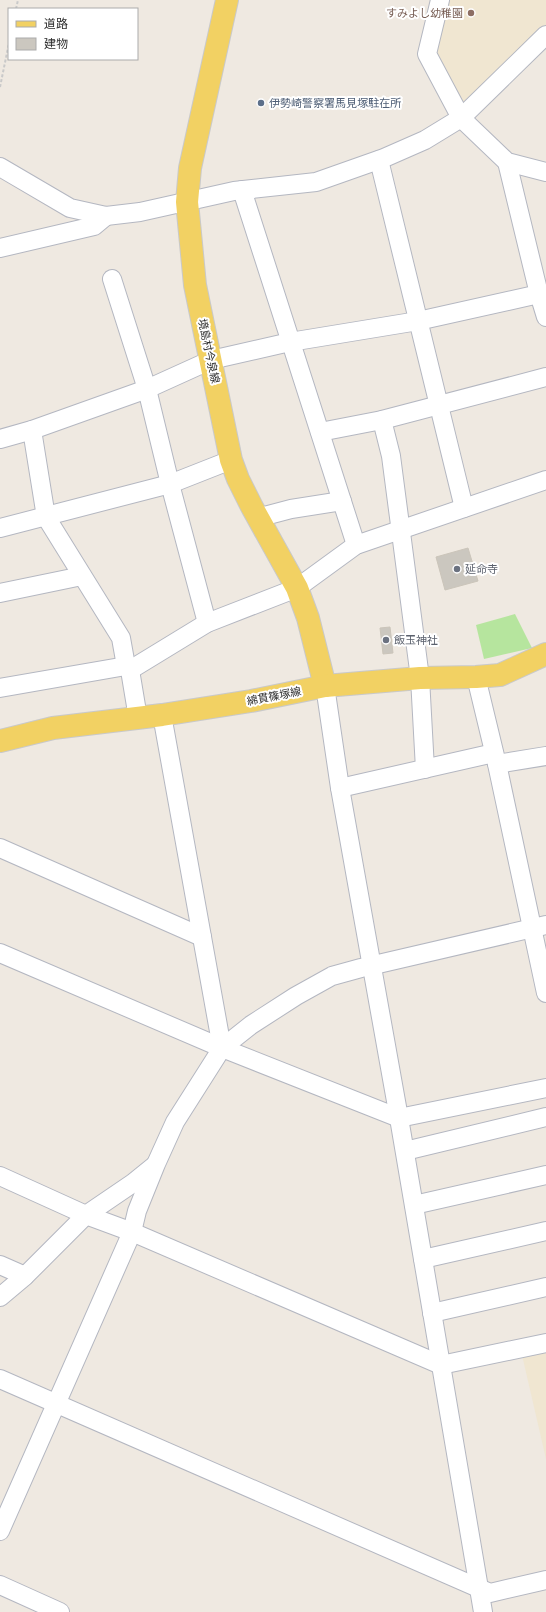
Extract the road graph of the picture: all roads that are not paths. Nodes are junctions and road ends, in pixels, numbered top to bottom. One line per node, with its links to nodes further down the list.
1 (227, 0): 10 (main road, 境島村今泉線)
2 (440, 0): 4 (street)
3 (546, 35): 4 (street)
4 (461, 118): 5 (street); 6 (street)
5 (379, 160): 9 (street); 16 (street)
6 (506, 162): 8 (street); 14 (street)
7 (0, 167): 11 (street)
8 (546, 172)
9 (242, 190): 10 (street); 17 (street)
10 (186, 202): 11 (street); 18 (main road, 境島村今泉線)
11 (106, 216): 12 (street)
12 (0, 248)
13 (112, 279): 20 (street)
14 (542, 294): 15 (street); 16 (street)
15 (546, 317)
16 (418, 321): 17 (street); 21 (street)
17 (290, 342): 18 (street); 24 (street)
18 (211, 360): 20 (street); 26 (main road, 境島村今泉線)
19 (546, 376): 21 (street)
20 (146, 389): 23 (street); 28 (street)
21 (439, 405): 22 (street); 30 (street)
22 (382, 420): 24 (street); 34 (street)
23 (32, 430): 25 (street); 31 (street)
24 (320, 432): 29 (street)
25 (0, 439)
26 (231, 460): 28 (street); 32 (main road, 境島村今泉線)
27 (546, 480): 30 (street)
28 (170, 484): 31 (street); 39 (street)
29 (342, 501): 32 (street); 35 (street)
30 (464, 508): 34 (street)
31 (46, 517): 33 (street); 36 (street)
32 (257, 518): 37 (main road, 境島村今泉線)
33 (0, 528)
34 (400, 530): 35 (street); 42 (street)
35 (356, 545): 37 (street)
36 (82, 576): 38 (street); 41 (street)
37 (297, 588): 39 (street); 44 (main road, 境島村今泉線)
38 (0, 593)
39 (207, 623): 41 (street)
40 (546, 654): 43 (main road, 綿貫篠塚線)
41 (128, 668): 45 (street); 47 (street)
42 (420, 678): 43 (main road, 綿貫篠塚線); 44 (main road, 綿貫篠塚線); 51 (street)
43 (476, 678): 50 (street)
44 (326, 686): 46 (main road, 綿貫篠塚線); 52 (street)
45 (0, 688)
46 (162, 715): 47 (main road, 綿貫篠塚線); 55 (street)
47 (138, 718): 48 (main road, 綿貫篠塚線)
48 (0, 741)
49 (546, 756): 50 (street)
50 (495, 759): 51 (street); 54 (street)
51 (425, 769): 52 (street)
52 (340, 788): 57 (street)
53 (0, 848): 55 (street)
54 (539, 927): 57 (street); 58 (street)
55 (202, 936): 59 (street)
56 (0, 952): 59 (street)
57 (372, 966): 59 (street); 62 (street)
58 (546, 993)
59 (222, 1048): 62 (street); 64 (street)
60 (546, 1088): 62 (street)
61 (546, 1117): 63 (street)
62 (399, 1118): 63 (street)
63 (405, 1151): 67 (street)
64 (156, 1164): 68 (street); 70 (street)
65 (546, 1175): 67 (street)
66 (0, 1176): 68 (street)
67 (414, 1204): 71 (street)
68 (86, 1215): 70 (street); 73 (street)
69 (546, 1231): 71 (street)
70 (132, 1232): 78 (street); 80 (street)
71 (423, 1259): 76 (street)
72 (0, 1265): 73 (street)
73 (25, 1276): 75 (street)
74 (546, 1287): 76 (street)
75 (0, 1297)
76 (432, 1313): 78 (street)
77 (546, 1343): 78 (street)
78 (441, 1366): 84 (street)
79 (0, 1378): 80 (street)
80 (57, 1403): 81 (street); 84 (street)
81 (0, 1532)
82 (546, 1580): 84 (street)
83 (0, 1586): 85 (street)
84 (478, 1588): 86 (street)
85 (60, 1612)
86 (483, 1612)

